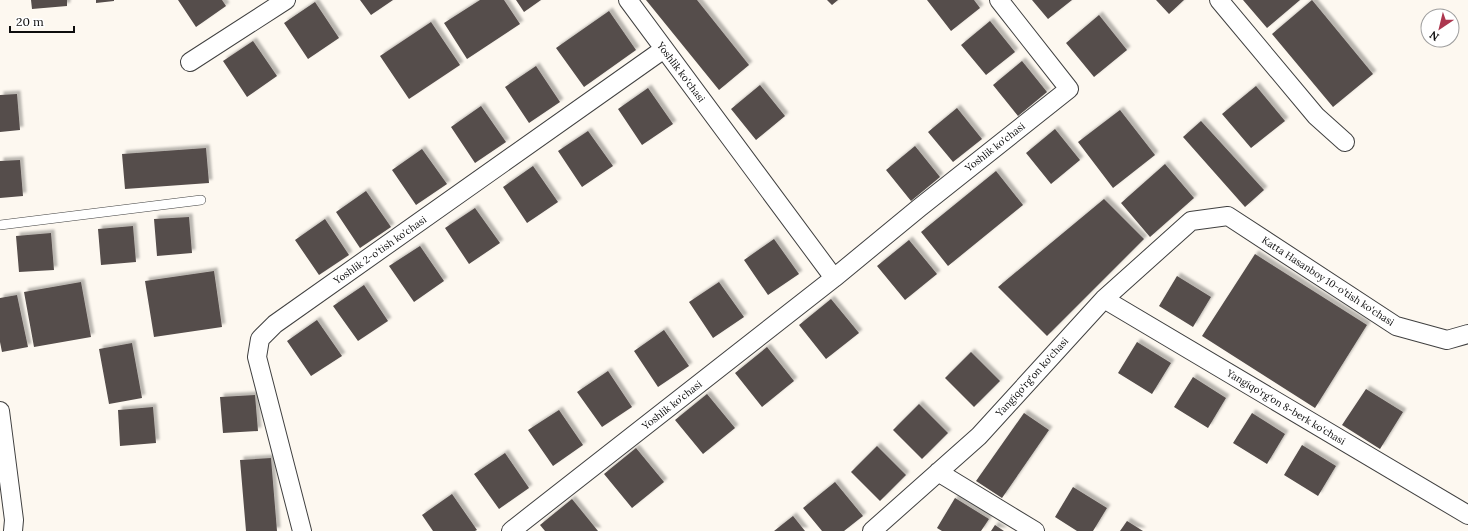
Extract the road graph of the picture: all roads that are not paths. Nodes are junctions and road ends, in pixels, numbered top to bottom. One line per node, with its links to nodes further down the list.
1 (286, 0): 6 (street)
2 (628, 0): 5 (street, Yoshlik ko'chasi)
3 (999, 0): 11 (street, Yoshlik ko'chasi)
4 (1219, 0): 7 (street)
5 (664, 49): 11 (street, Yoshlik ko'chasi); 18 (street, Yoshlik 2-o'tish ko'chasi)
6 (190, 62)
7 (1345, 142)
8 (201, 200): 10 (lane)
9 (1191, 221): 12 (street, Yangiqo'rg'on ko'chasi); 13 (street, Katta Hasanboy 10-o'tish ko'chasi)
10 (0, 225)
11 (834, 278): 19 (street, Yoshlik ko'chasi)
12 (1104, 299): 15 (street, Yangiqo'rg'on ko'chasi); 16 (street, Yangiqo'rg'on 8-berk ko'chasi)
13 (1468, 334)
14 (0, 411): 17 (street)
15 (938, 472): 20 (street, Yangiqo'rg'on ko'chasi); 21 (street)
16 (1468, 515)
17 (13, 531)
18 (302, 531)
19 (511, 531)
20 (872, 531)
21 (1035, 531)

